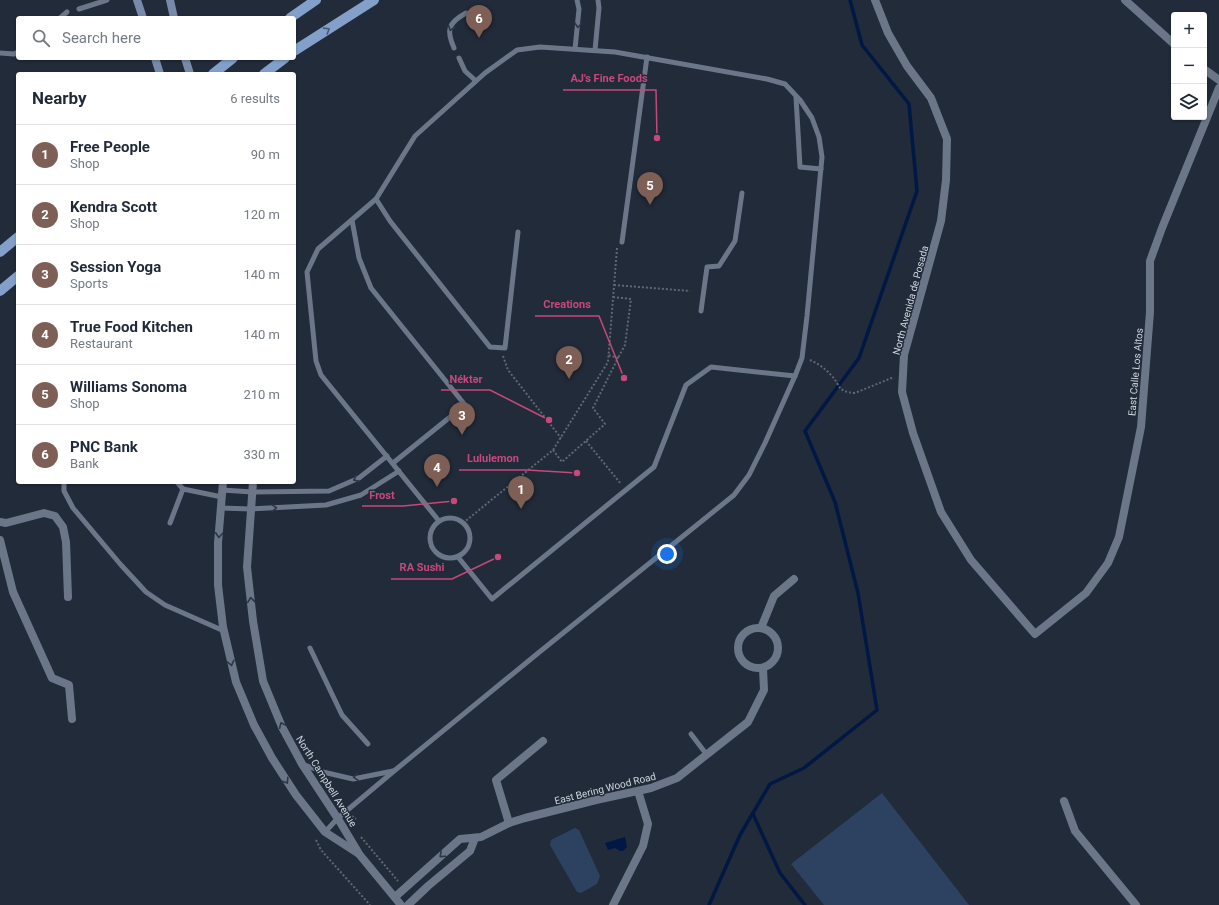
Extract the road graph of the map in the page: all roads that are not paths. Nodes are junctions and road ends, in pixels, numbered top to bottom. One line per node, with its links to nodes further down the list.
1 (107, 0): 10 (lane)
2 (137, 0): 14 (main road)
3 (170, 0): 15 (main road)
4 (316, 0): 16 (main road)
5 (374, 0): 21 (main road, one-way to 5)
6 (578, 0): 19 (lane, one-way to 19)
7 (598, 0): 20 (lane)
8 (875, 0): 71 (street, North Avenida de Posada)
9 (1125, 0): 17 (street)
10 (79, 8)
11 (67, 12): 13 (lane)
12 (466, 13): 18 (lane, one-way to 18)
13 (62, 16)
14 (142, 16)
15 (174, 16)
16 (293, 16)
17 (1171, 41)
18 (454, 48)
19 (575, 49): 20 (lane); 36 (lane)
20 (595, 50): 24 (lane)
21 (296, 51)
22 (0, 53): 23 (lane)
23 (16, 53)
24 (647, 56): 38 (lane); 45 (lane)
25 (458, 58): 36 (lane)
26 (156, 60): 31 (main road)
27 (186, 60): 32 (main road)
28 (231, 60): 33 (main road)
29 (282, 60): 34 (main road)
30 (1207, 71): 35 (street)
31 (159, 72)
32 (189, 72)
33 (216, 72)
34 (267, 72)
35 (1219, 80)
36 (476, 81): 41 (lane)
37 (1219, 88): 71 (street, East Calle Los Altos)
38 (796, 97): 39 (lane); 39 (lane)
39 (821, 169): 50 (lane)
40 (742, 193): 49 (lane)
41 (376, 198): 42 (lane); 43 (lane)
42 (352, 220): 51 (lane); 52 (lane)
43 (518, 232)
44 (16, 239): 46 (main road)
45 (620, 241)
46 (0, 252)
47 (16, 278): 48 (main road)
48 (0, 291)
49 (701, 311)
50 (795, 376): 66 (lane); 80 (lane)
51 (388, 456): 52 (lane); 59 (lane, one-way to 59)
52 (393, 463): 53 (lane)
53 (399, 471): 61 (lane, one-way to 53); 62 (lane)
54 (64, 484): 70 (lane)
55 (179, 484): 57 (lane)
56 (253, 484): 59 (street, North Campbell Avenue)
57 (183, 489): 58 (lane); 64 (lane)
58 (222, 490): 59 (lane); 60 (street, North Campbell Avenue)
59 (252, 492): 61 (street, North Campbell Avenue)
60 (221, 508): 61 (lane); 70 (street, North Campbell Avenue, one-way to 70)
61 (251, 509): 79 (street, North Campbell Avenue, one-way to 61)
62 (439, 521): 66 (lane); 66 (lane)
63 (0, 522): 68 (street)
64 (170, 523)
65 (0, 540): 74 (street)
66 (458, 557)
67 (794, 579): 69 (street)
68 (68, 597)
69 (761, 628): 73 (street); 73 (street)
70 (224, 631): 85 (street, North Campbell Avenue, one-way to 85)
71 (1035, 634)
72 (310, 648): 77 (lane)
73 (763, 668): 78 (street, East Bering Wood Road)
74 (72, 719)
75 (690, 734): 78 (lane)
76 (543, 741): 84 (street)
77 (368, 744)
78 (707, 755): 81 (street, East Bering Wood Road)
79 (302, 764): 80 (lane, one-way to 79); 83 (street, North Campbell Avenue)
80 (394, 771): 83 (lane)
81 (638, 791): 84 (street, East Bering Wood Road); 91 (street)
82 (1064, 800): 92 (street)
83 (338, 818): 85 (lane); 87 (street, North Campbell Avenue)
84 (509, 823): 86 (street, East Bering Wood Road)
85 (325, 832): 87 (street, North Campbell Avenue)
86 (475, 838): 88 (street, one-way to 88); 90 (street)
87 (359, 854): 88 (street, North Campbell Avenue)
88 (395, 897): 89 (street, North Campbell Avenue)
89 (401, 905)
90 (408, 905)
91 (613, 905)
92 (1136, 905)

